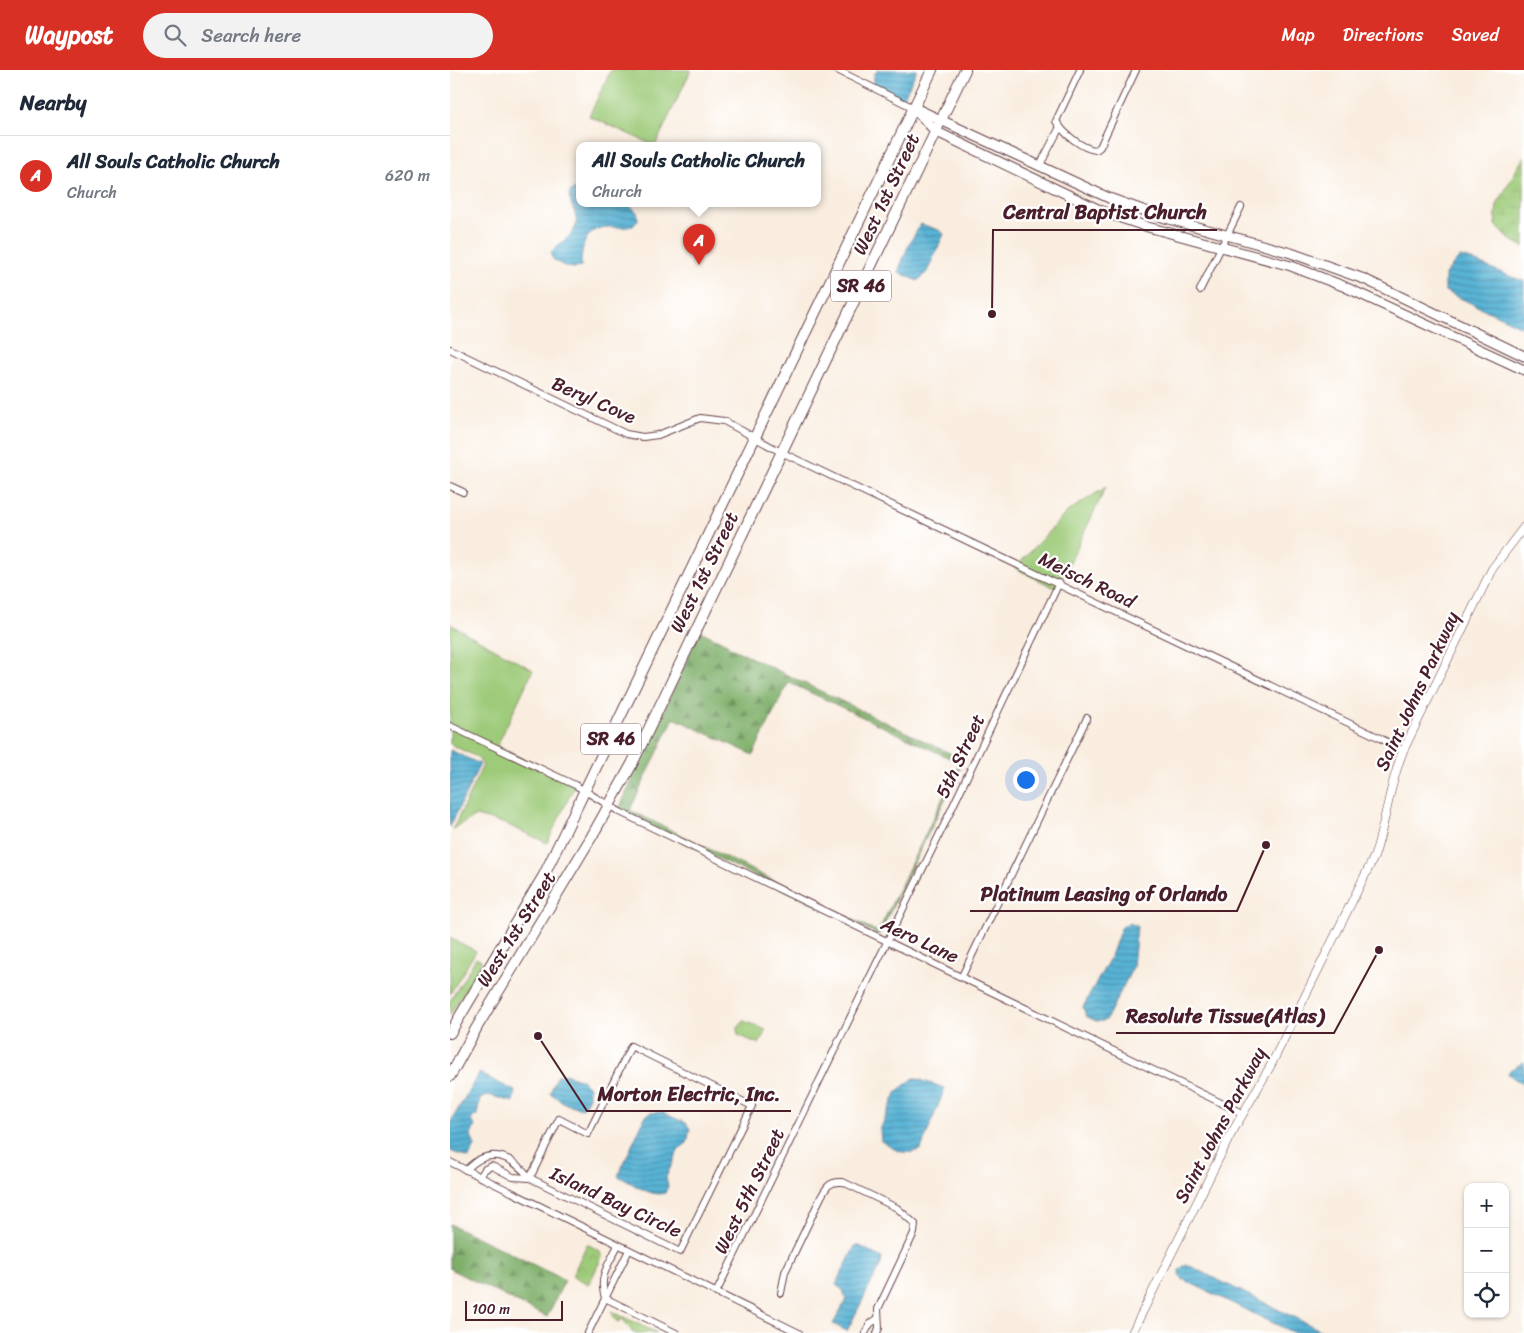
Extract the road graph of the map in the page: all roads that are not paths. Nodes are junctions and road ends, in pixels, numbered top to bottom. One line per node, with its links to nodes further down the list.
1 (837, 70): 6 (street)
2 (932, 70): 6 (main road, West 1st Street / SR 46)
3 (965, 70): 7 (main road, West 1st Street / SR 46)
4 (1080, 70): 8 (street)
5 (1136, 70): 8 (street)
6 (914, 108): 7 (main road); 9 (main road); 20 (main road, West 1st Street / SR 46)
7 (940, 120): 9 (main road, West 1st Street / SR 46); 10 (main road)
8 (1060, 127): 10 (street)
9 (935, 132): 13 (main road); 21 (main road, West 1st Street / SR 46)
10 (1039, 167): 12 (main road)
11 (1241, 207): 12 (street)
12 (1228, 235): 13 (street); 16 (main road)
13 (1221, 248): 14 (street); 15 (main road)
14 (1200, 290)
15 (1434, 327): 16 (main road); 19 (main road)
16 (1492, 340): 18 (main road)
17 (450, 349): 20 (street, Beryl Cove)
18 (1524, 356)
19 (1524, 370)
20 (757, 438): 21 (street, Meisch Road); 29 (main road, West 1st Street / SR 46)
21 (781, 452): 25 (street, Meisch Road); 30 (main road, West 1st Street / SR 46)
22 (450, 486): 23 (street)
23 (463, 492)
24 (1524, 528): 28 (street, Saint Johns Parkway)
25 (1059, 583): 28 (street, Meisch Road); 31 (street, 5th Street)
26 (1087, 718): 32 (street)
27 (450, 726): 29 (street, Aero Lane)
28 (1403, 752): 35 (street, Saint Johns Parkway)
29 (586, 791): 30 (street, Aero Lane); 33 (main road, West 1st Street / SR 46)
30 (609, 806): 31 (street, Aero Lane); 34 (main road, West 1st Street / SR 46)
31 (887, 941): 32 (street, Aero Lane); 42 (street, West 5th Street)
32 (962, 976): 35 (street, Aero Lane)
33 (450, 1033)
34 (450, 1076)
35 (1242, 1113): 51 (street, Saint Johns Parkway)
36 (450, 1162): 37 (street)
37 (466, 1170): 38 (street); 39 (street, Island Bay Circle)
38 (480, 1177): 39 (street, Island Bay Circle); 40 (street)
39 (530, 1178): 39 (street, Island Bay Circle)
40 (618, 1245): 41 (street); 44 (street)
41 (629, 1250): 42 (street); 44 (street)
42 (716, 1293): 48 (street)
43 (781, 1293): 45 (street)
44 (605, 1298): 46 (street); 47 (street)
45 (877, 1319): 49 (street); 50 (street)
46 (588, 1333)
47 (676, 1333)
48 (799, 1333)
49 (865, 1333)
50 (876, 1333)
51 (1132, 1333)

